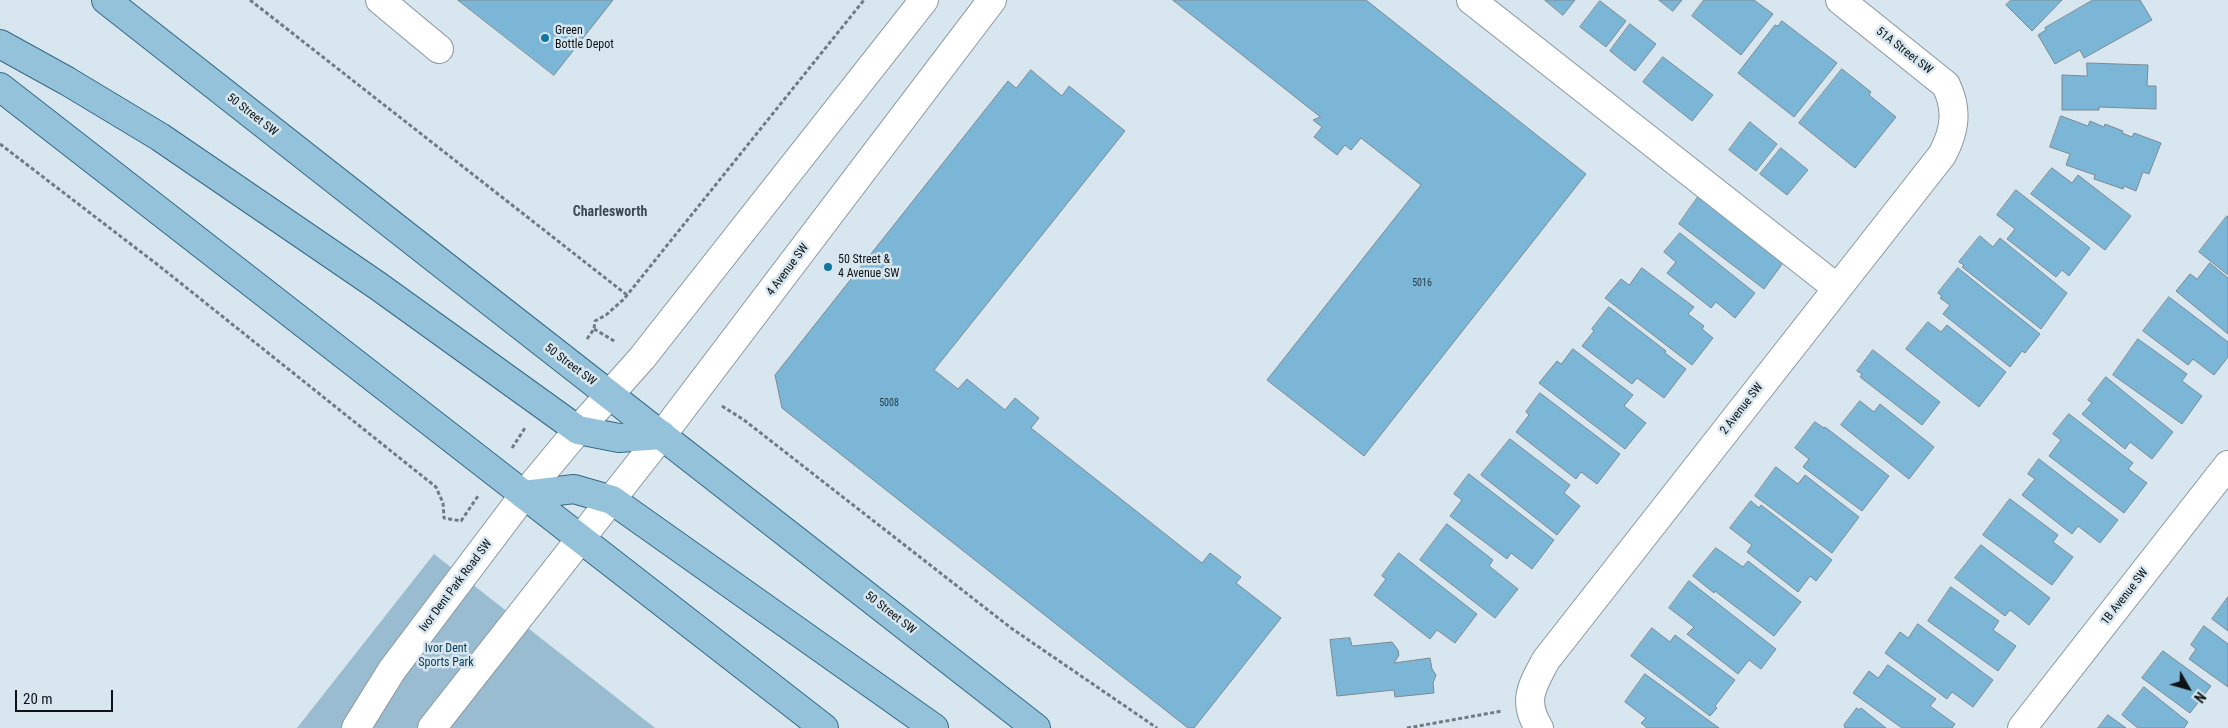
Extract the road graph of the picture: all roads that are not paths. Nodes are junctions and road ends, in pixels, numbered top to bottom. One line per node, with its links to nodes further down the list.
1 (106, 0): 12 (main road, 50 Street SW)
2 (924, 0): 12 (street)
3 (992, 0): 14 (street, 4 Avenue SW)
4 (1471, 0): 11 (street)
5 (1840, 0): 10 (street, 51A Street SW)
6 (392, 4): 8 (street)
7 (0, 44): 13 (main road)
8 (439, 49)
9 (0, 87): 16 (main road)
10 (1955, 112): 11 (street, 2 Avenue SW)
11 (1837, 288): 19 (street, 2 Avenue SW)
12 (609, 394): 13 (street); 14 (main road, 50 Street SW)
13 (578, 430): 14 (main road); 16 (street)
14 (662, 435): 17 (street, 4 Avenue SW); 24 (main road, 50 Street SW)
15 (2228, 465): 25 (street, 1B Avenue SW)
16 (524, 495): 17 (main road); 18 (main road); 20 (street, Ivor Dent Park Road SW)
17 (612, 500): 18 (street, 4 Avenue SW); 23 (main road)
18 (581, 539): 21 (street); 22 (main road)
19 (1534, 717)
20 (356, 728)
21 (432, 728)
22 (824, 728)
23 (934, 728)
24 (1036, 728)
25 (2022, 728)

